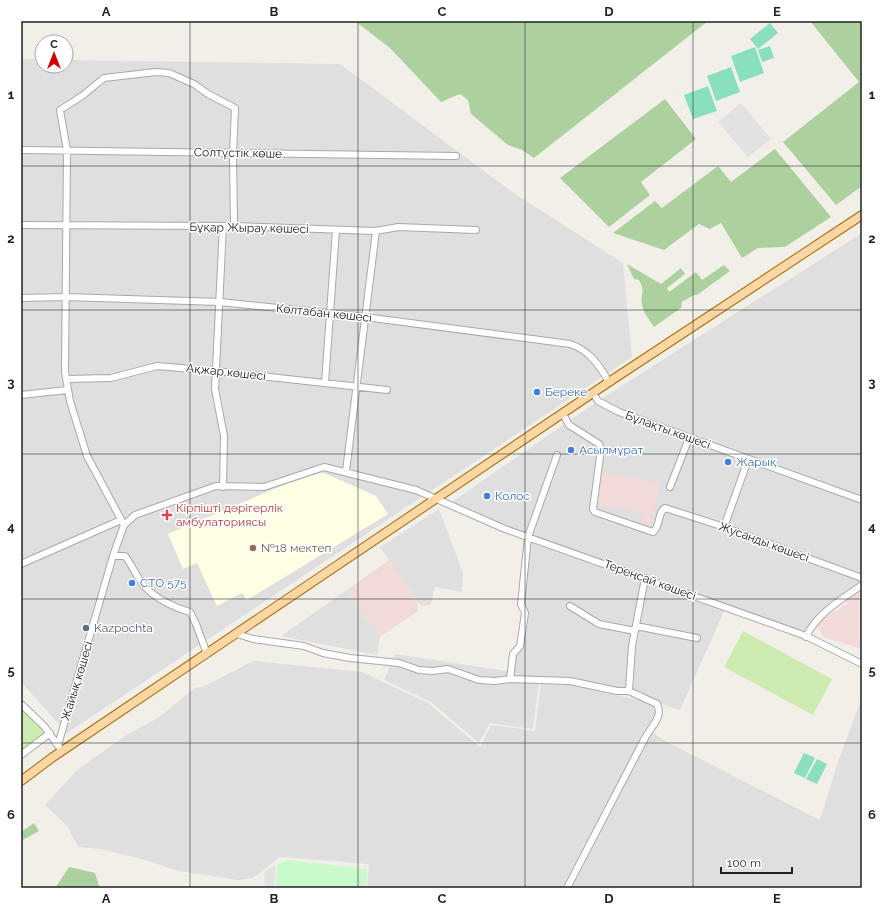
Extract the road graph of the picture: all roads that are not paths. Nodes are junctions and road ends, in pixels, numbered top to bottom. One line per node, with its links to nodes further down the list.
1 (21, 150): 2 (street, Солтүстік көше)
2 (67, 150): 3 (street, Солтүстік көше); 3 (street); 7 (street)
3 (233, 152): 4 (street, Солтүстік көше); 9 (street)
4 (456, 156)
5 (862, 214): 20 (main road)
6 (21, 225): 7 (street, Бұқар Жырау көшесі)
7 (67, 226): 8 (street, Бұқар Жырау көшесі); 13 (street)
8 (223, 226): 9 (street, Бұқар Жырау көшесі); 15 (street)
9 (234, 226): 10 (street, Бұқар Жырау көшесі)
10 (336, 230): 12 (street, Бұқар Жырау көшесі); 16 (street)
11 (476, 230): 12 (street, Бұқар Жырау көшесі)
12 (376, 231): 17 (street)
13 (66, 297): 14 (street, Көлтабан көшесі); 15 (street, Көлтабан көшесі); 19 (street)
14 (21, 298)
15 (220, 302): 16 (street, Көлтабан көшесі); 18 (street)
16 (330, 313): 17 (street, Көлтабан көшесі); 21 (street)
17 (365, 317): 20 (street, Көлтабан көшесі); 22 (street)
18 (216, 371): 19 (street, Ақжар көшесі); 21 (street, Ақжар көшесі); 32 (street)
19 (66, 379): 23 (street)
20 (609, 382): 25 (main road)
21 (325, 383): 22 (street, Ақжар көшесі)
22 (356, 386): 24 (street, Ақжар көшесі); 31 (street)
23 (67, 390): 26 (street); 36 (street)
24 (387, 390)
25 (593, 393): 27 (main road); 28 (street, Бұлақты көшесі)
26 (21, 395)
27 (563, 414): 34 (main road); 37 (street, Жусанды көшесі)
28 (689, 438): 30 (street, Бұлақты көшесі); 33 (street)
29 (557, 455): 38 (street)
30 (748, 460): 35 (street, Бұлақты көшесі); 37 (street)
31 (346, 471): 32 (street, Тереңсай көшесі); 34 (street, Тереңсай көшесі)
32 (223, 487): 36 (street, Тереңсай көшесі)
33 (670, 487)
34 (438, 499): 38 (street, Тереңсай көшесі); 46 (main road)
35 (862, 500)
36 (123, 522): 39 (street, Жайық көшесі); 40 (street, Тереңсай көшесі)
37 (724, 527): 42 (street, Жусанды көшесі)
38 (528, 537): 41 (street, Тереңсай көшесі); 51 (street)
39 (113, 556): 49 (street); 55 (street, Жайық көшесі)
40 (21, 564)
41 (645, 578): 45 (street); 47 (street, Тереңсай көшесі)
42 (862, 578)
43 (862, 585): 47 (street)
44 (570, 606): 45 (street)
45 (635, 628): 48 (street); 52 (street)
46 (237, 634): 49 (main road); 51 (street)
47 (806, 636): 50 (street, Тереңсай көшесі)
48 (697, 638)
49 (207, 654): 55 (main road)
50 (862, 664)
51 (510, 679): 52 (street)
52 (629, 692): 58 (street)
53 (21, 704): 54 (street)
54 (50, 733): 55 (street); 56 (street)
55 (59, 748): 57 (main road)
56 (21, 755)
57 (21, 781)
58 (567, 888)

